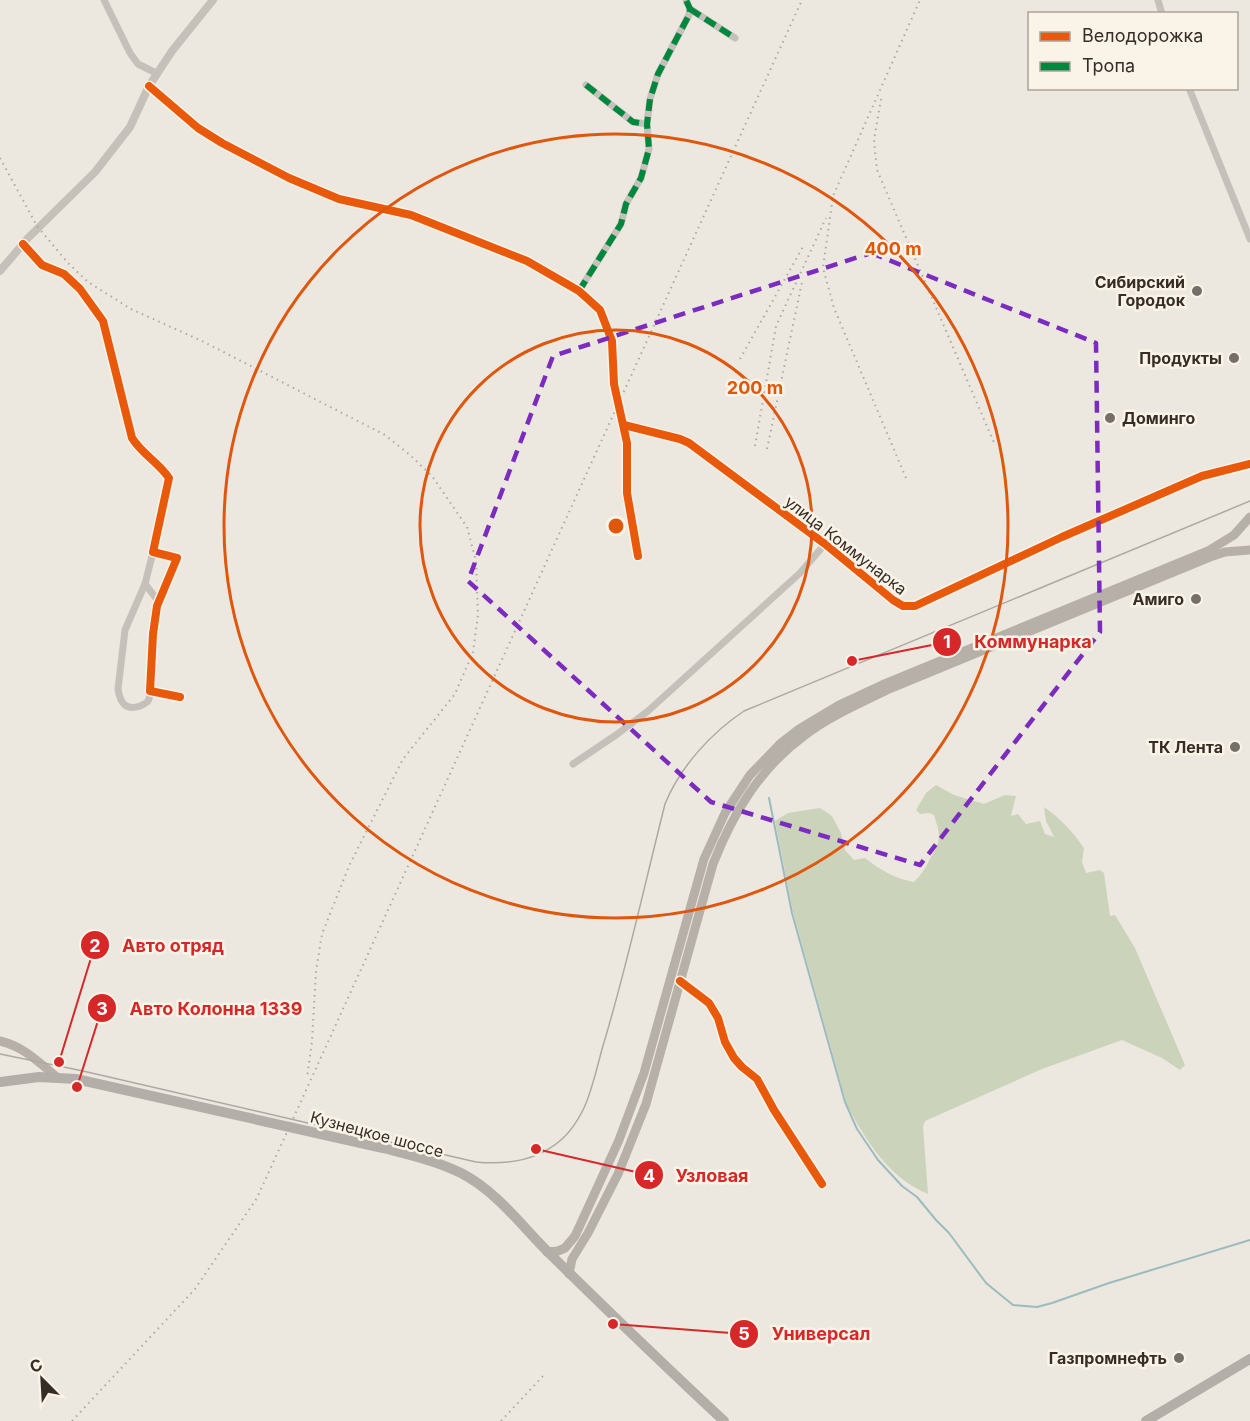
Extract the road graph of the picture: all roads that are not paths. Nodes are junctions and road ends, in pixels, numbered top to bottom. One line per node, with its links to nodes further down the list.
1 (104, 0): 6 (street)
2 (213, 0): 6 (street)
3 (686, 0): 4 (street)
4 (690, 9): 5 (street); 10 (street)
5 (735, 38)
6 (156, 73): 8 (street)
7 (586, 85): 10 (street)
8 (149, 86): 12 (street); 14 (street)
9 (1190, 90): 11 (street)
10 (647, 124): 14 (street)
11 (1250, 239)
12 (23, 244): 13 (street); 20 (street)
13 (0, 271)
14 (579, 291): 15 (street)
15 (624, 425): 18 (street, улица Коммунарка); 21 (street)
16 (1250, 464): 18 (street, улица Коммунарка)
17 (1250, 517): 32 (main road)
18 (825, 544): 26 (street, улица Коммунарка)
19 (1250, 550): 27 (main road)
20 (153, 552): 22 (street); 23 (street)
21 (638, 556)
22 (145, 584): 23 (street); 24 (street)
23 (159, 602): 24 (street)
24 (150, 691): 25 (street)
25 (180, 697)
26 (573, 764)
27 (680, 981): 31 (street); 33 (main road)
28 (0, 1041): 29 (main road)
29 (58, 1078): 30 (main road, Кузнецкое шоссе); 32 (main road, Кузнецкое шоссе)
30 (0, 1082)
31 (822, 1184)
32 (547, 1252): 33 (main road, Кузнецкое шоссе)
33 (569, 1274): 35 (main road, Кузнецкое шоссе)
34 (1250, 1359): 36 (main road)
35 (724, 1421)
36 (1146, 1421)

